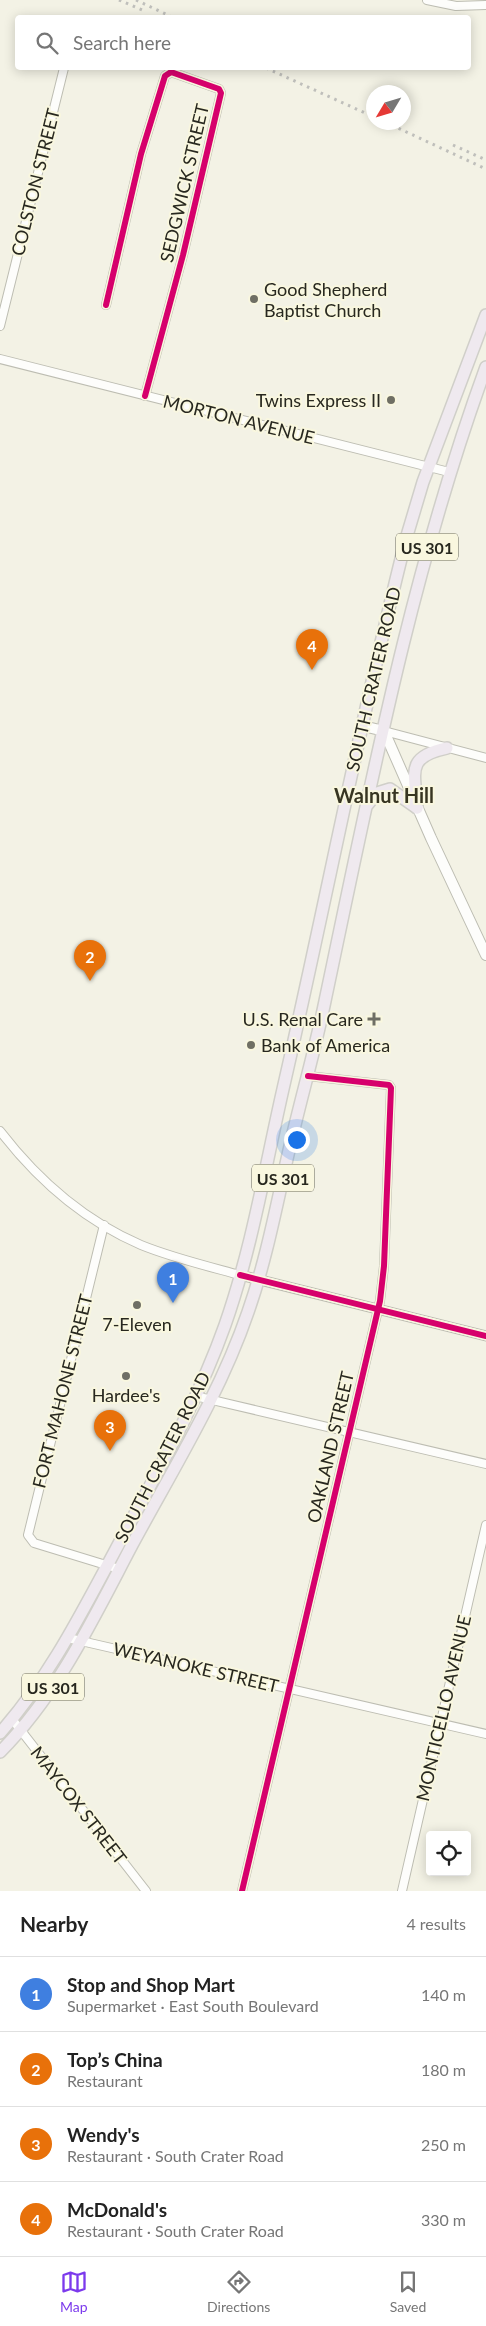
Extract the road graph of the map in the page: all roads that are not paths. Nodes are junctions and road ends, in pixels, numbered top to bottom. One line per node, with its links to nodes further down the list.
1 (427, 0): 2 (street)
2 (486, 5)
3 (64, 70): 6 (street, COLSTON STREET)
4 (106, 305): 9 (street, SEDGWICK STREET)
5 (486, 315): 10 (main road, SOUTH CRATER ROAD / US 301)
6 (0, 326)
7 (0, 359): 9 (street, MORTON AVENUE)
8 (486, 367): 11 (main road, SOUTH CRATER ROAD / US 301)
9 (145, 396): 10 (street, MORTON AVENUE)
10 (430, 466): 11 (street, MORTON AVENUE); 12 (main road, SOUTH CRATER ROAD / US 301)
11 (449, 472): 13 (main road, SOUTH CRATER ROAD / US 301)
12 (363, 726): 13 (main road); 22 (main road, SOUTH CRATER ROAD / US 301)
13 (384, 731): 14 (street); 16 (main road, SOUTH CRATER ROAD / US 301); 17 (main road)
14 (447, 748): 15 (street); 17 (main road)
15 (486, 758)
16 (366, 805): 17 (main road); 19 (main road, SOUTH CRATER ROAD / US 301)
17 (417, 808): 18 (main road)
18 (486, 955)
19 (308, 1076): 23 (main road, SOUTH CRATER ROAD / US 301); 24 (street, OAKLAND STREET)
20 (0, 1131): 21 (street)
21 (104, 1225): 22 (street); 31 (street, FORT MAHONE STREET)
22 (240, 1275): 23 (street); 26 (main road, SOUTH CRATER ROAD / US 301)
23 (259, 1280): 24 (street); 27 (main road, SOUTH CRATER ROAD / US 301)
24 (377, 1310): 25 (street); 28 (street, OAKLAND STREET)
25 (486, 1336)
26 (195, 1396): 27 (street); 31 (main road, SOUTH CRATER ROAD / US 301)
27 (211, 1400): 28 (street); 32 (main road, SOUTH CRATER ROAD / US 301)
28 (350, 1432): 29 (street); 35 (street, OAKLAND STREET)
29 (486, 1464)
30 (486, 1525): 37 (street, MONTICELLO AVENUE)
31 (107, 1565): 32 (street); 33 (main road, SOUTH CRATER ROAD / US 301)
32 (119, 1569): 34 (main road, SOUTH CRATER ROAD / US 301)
33 (68, 1638): 34 (street, WEYANOKE STREET); 36 (main road, SOUTH CRATER ROAD / US 301)
34 (81, 1641): 35 (street, WEYANOKE STREET); 38 (main road, SOUTH CRATER ROAD / US 301)
35 (290, 1688): 37 (street, WEYANOKE STREET); 43 (street, OAKLAND STREET)
36 (12, 1719): 38 (street, MAYCOX STREET); 39 (main road, SOUTH CRATER ROAD / US 301)
37 (440, 1723): 40 (street, WEYANOKE STREET); 44 (street, MONTICELLO AVENUE)
38 (20, 1730): 41 (main road, SOUTH CRATER ROAD / US 301); 42 (street, MAYCOX STREET)
39 (0, 1733)
40 (486, 1734)
41 (0, 1752)
42 (146, 1891)
43 (242, 1891)
44 (402, 1891)

